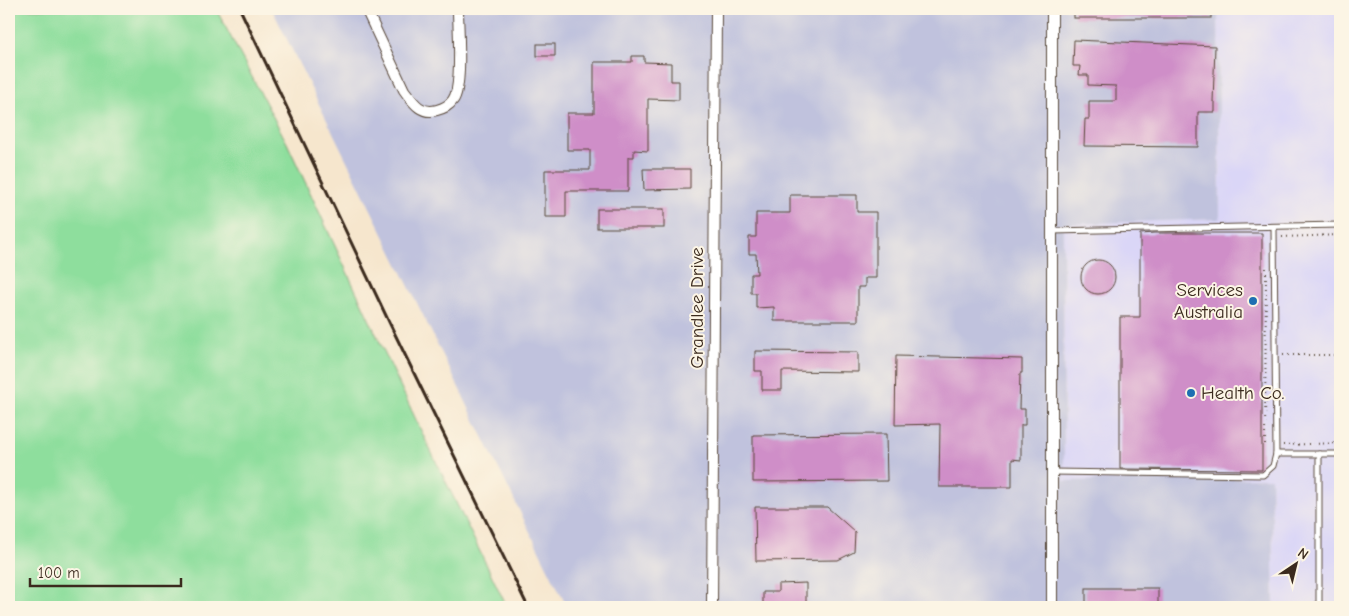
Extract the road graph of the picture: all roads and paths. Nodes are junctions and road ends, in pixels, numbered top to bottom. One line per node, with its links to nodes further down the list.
1 (366, 9): 2 (street)
2 (458, 9)
3 (716, 9): 19 (street, Grandlee Drive)
4 (1052, 9): 7 (street)
5 (1340, 225): 6 (lane)
6 (1274, 228): 7 (lane); 9 (lane)
7 (1052, 232): 18 (street)
8 (1340, 235): 9 (path)
9 (1274, 238): 11 (lane)
10 (1266, 267): 14 (path)
11 (1275, 355): 12 (path); 14 (lane)
12 (1340, 355)
13 (1340, 443): 14 (path)
14 (1276, 445): 15 (lane)
15 (1276, 454): 16 (lane); 18 (lane)
16 (1318, 454): 17 (lane); 21 (lane)
17 (1340, 454)
18 (1052, 472): 20 (street)
19 (712, 607)
20 (1052, 607)
21 (1319, 607)

